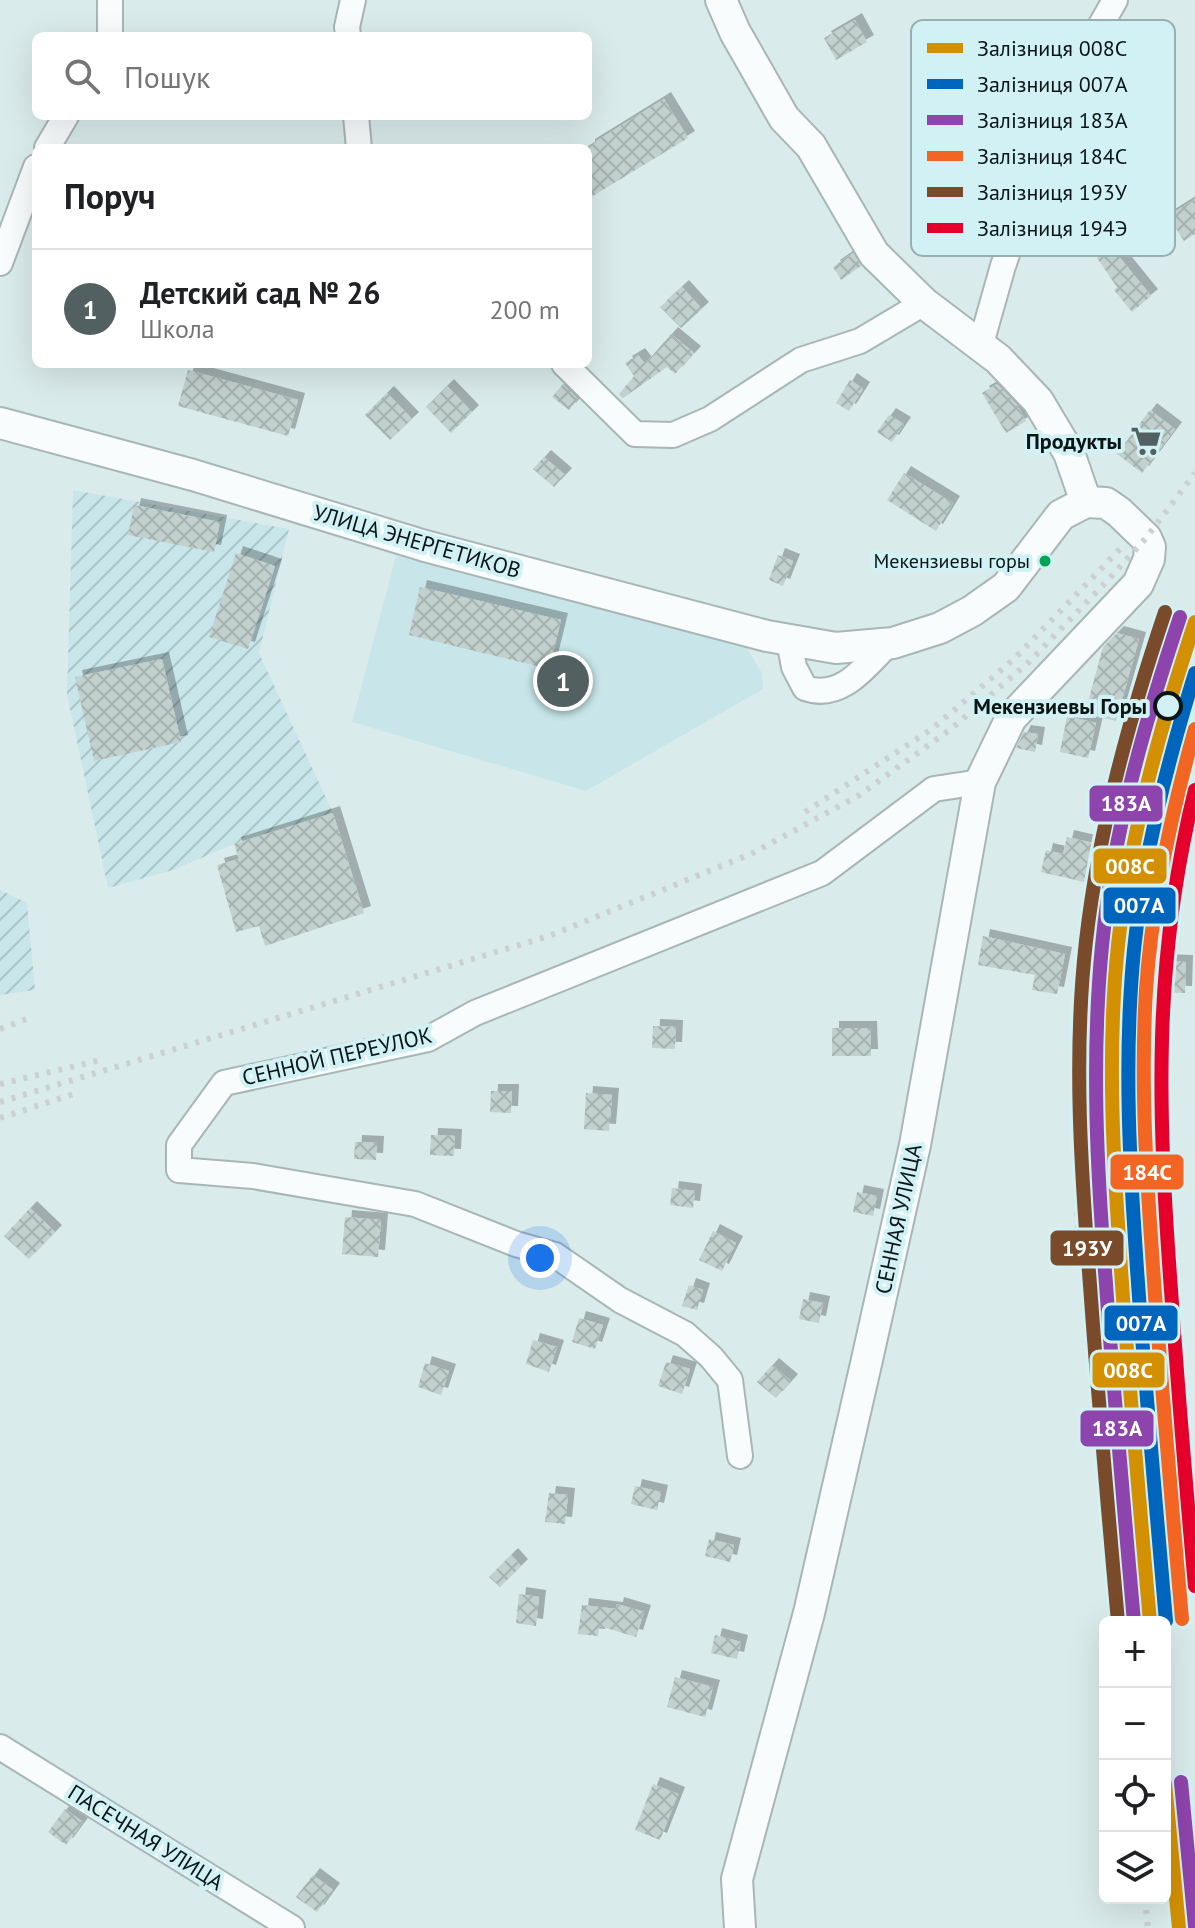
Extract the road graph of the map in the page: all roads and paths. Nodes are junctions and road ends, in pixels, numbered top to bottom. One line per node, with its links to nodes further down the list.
1 (110, 0): 6 (street)
2 (353, 0): 7 (street)
3 (721, 0): 15 (main road)
4 (1115, 0): 5 (street)
5 (1104, 20)
6 (110, 32)
7 (348, 32)
8 (64, 120): 10 (street)
9 (356, 120): 11 (street)
10 (49, 144)
11 (359, 144)
12 (32, 178): 14 (street)
13 (1006, 256): 16 (street)
14 (0, 263)
15 (924, 303): 16 (main road); 17 (street)
16 (980, 347): 19 (main road)
17 (568, 368)
18 (0, 423): 20 (main road, УЛИЦА ЭНЕРГЕТИКОВ)
19 (1086, 502): 21 (main road, УЛИЦА ЭНЕРГЕТИКОВ); 22 (main road, СЕННАЯ УЛИЦА)
20 (789, 640): 21 (main road, УЛИЦА ЭНЕРГЕТИКОВ); 21 (street)
21 (889, 643)
22 (980, 782): 23 (street, СЕННОЙ ПЕРЕУЛОК); 26 (main road, СЕННАЯ УЛИЦА)
23 (740, 1456)
24 (0, 1747): 25 (street, ПАСЕЧНАЯ УЛИЦА)
25 (292, 1928)
26 (739, 1928)

